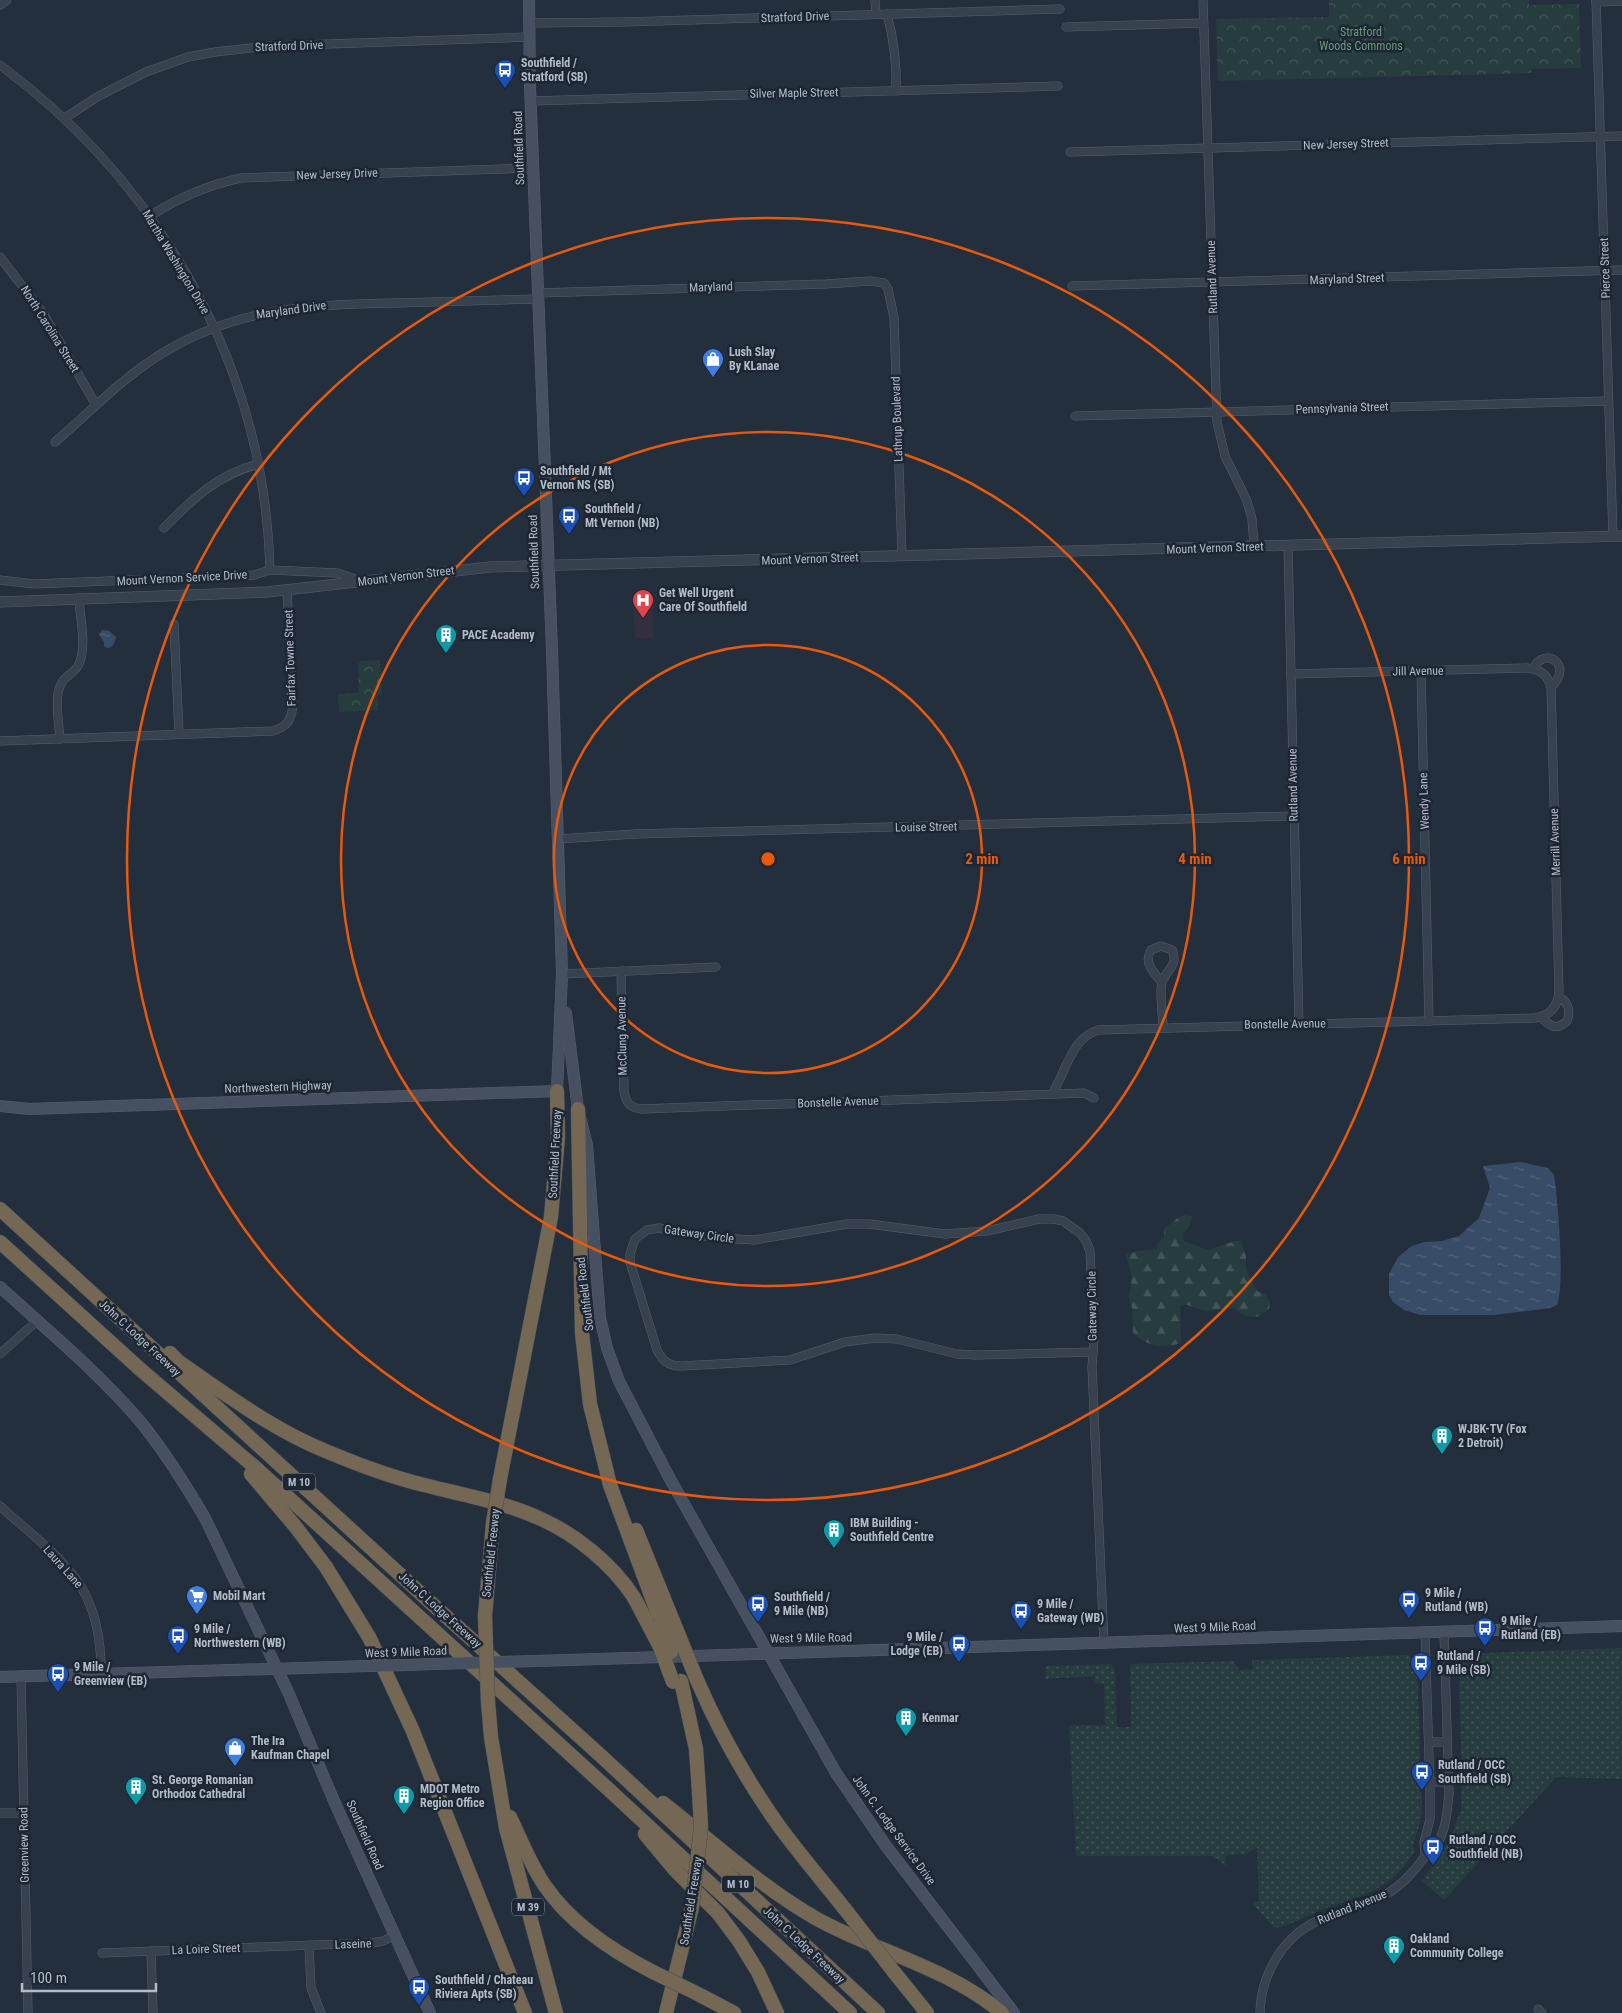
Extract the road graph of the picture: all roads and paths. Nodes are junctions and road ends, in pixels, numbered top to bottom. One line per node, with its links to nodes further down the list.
1 (7, 0): 7 (street)
2 (528, 0): 11 (main road, Southfield Road)
3 (875, 0): 9 (street)
4 (1203, 0): 12 (street, Rutland Avenue)
5 (1596, 1): 6 (street); 21 (street, Pierce Street)
6 (1622, 1)
7 (0, 5)
8 (1060, 9): 10 (street, Stratford Drive)
9 (876, 14): 10 (street, Stratford Drive); 11 (street, Stratford Drive)
10 (888, 14): 17 (street)
11 (529, 23): 14 (main road, Southfield Road)
12 (1203, 23): 13 (street); 22 (street, Rutland Avenue)
13 (1066, 27)
14 (528, 37): 18 (main road, Southfield Road); 19 (street, Stratford Drive)
15 (0, 65): 19 (street, Martha Washington Drive)
16 (1058, 86): 17 (street, Silver Maple Street)
17 (896, 91): 18 (street, Silver Maple Street)
18 (531, 100): 24 (main road, Southfield Road)
19 (65, 118): 25 (street, Martha Washington Drive)
20 (1622, 136): 21 (street, New Jersey Street)
21 (1600, 137): 22 (street, New Jersey Street); 28 (street, Pierce Street)
22 (1208, 148): 23 (street, New Jersey Street); 29 (street, Rutland Avenue)
23 (1070, 152)
24 (533, 168): 25 (street, New Jersey Drive); 32 (main road, Southfield Road)
25 (150, 216): 33 (street, Martha Washington Drive)
26 (0, 257): 35 (street, North Carolina Street)
27 (1622, 270): 28 (street, Maryland Street)
28 (1605, 271): 29 (street, Maryland Street); 34 (street, Pierce Street)
29 (1213, 282): 31 (street, Maryland Street); 36 (street, Rutland Avenue)
30 (884, 283): 32 (street, Maryland); 44 (street, Lathrup Boulevard)
31 (1072, 286)
32 (538, 296): 33 (street, Maryland Drive); 45 (main road, Southfield Road)
33 (214, 328): 35 (street, Maryland Drive); 39 (street, Martha Washington Drive)
34 (1608, 401): 36 (street, Pennsylvania Street); 41 (street, Pierce Street)
35 (96, 405): 38 (street, Maryland Drive)
36 (1216, 412): 37 (street, Pennsylvania Street); 42 (street, Rutland Avenue)
37 (1075, 416)
38 (55, 442)
39 (259, 464): 40 (street); 46 (street, Martha Washington Drive)
40 (164, 528)
41 (1617, 536): 43 (street, Mount Vernon Street)
42 (1254, 546): 43 (street, Mount Vernon Street); 44 (street, Mount Vernon Street)
43 (1288, 546): 55 (street, Rutland Avenue)
44 (902, 556): 45 (street, Mount Vernon Street)
45 (548, 566): 48 (street, Mount Vernon Street); 62 (main road, Southfield Road)
46 (270, 570): 47 (street, Mount Vernon Service Drive); 48 (street, Mount Vernon Service Drive)
47 (0, 580)
48 (361, 582): 49 (street, Mount Vernon Street)
49 (287, 590): 50 (street, Mount Vernon Street); 58 (street, Fairfax Towne Street)
50 (79, 598): 51 (street, Mount Vernon Street); 59 (street)
51 (0, 602)
52 (174, 624): 58 (street)
53 (1533, 669): 54 (street, Jill Avenue); 56 (street, Jill Avenue); 57 (street)
54 (1421, 671): 55 (street, Jill Avenue); 70 (street, Wendy Lane)
55 (1291, 674): 61 (street, Rutland Avenue)
56 (1544, 674): 57 (street, Merrill Avenue)
57 (1551, 687): 67 (street, Merrill Avenue)
58 (179, 734): 59 (street)
59 (60, 739): 60 (street)
60 (0, 741)
61 (1294, 816): 62 (street, Louise Street); 71 (street, Rutland Avenue)
62 (558, 839): 65 (main road, Southfield Road)
63 (716, 967): 64 (street)
64 (621, 971): 65 (street); 76 (street, McClung Avenue)
65 (562, 979): 73 (main road, Southfield Road); 78 (main road, Southfield Road)
66 (1162, 983): 66 (street); 72 (street)
67 (1558, 997): 68 (street, Merrill Avenue); 69 (street)
68 (1552, 1011): 69 (street, Bonstelle Avenue)
69 (1541, 1017): 70 (street, Bonstelle Avenue)
70 (1429, 1021): 71 (street, Bonstelle Avenue)
71 (1299, 1024): 72 (street, Bonstelle Avenue)
72 (1163, 1027): 74 (street, Bonstelle Avenue)
73 (557, 1091): 77 (main road, Northwestern Highway); 104 (highway, Southfield Freeway, bridge)
74 (1052, 1094): 75 (street, Bonstelle Avenue); 76 (street, Bonstelle Avenue)
75 (1094, 1098)
76 (626, 1101)
77 (0, 1106)
78 (578, 1109): 88 (highway); 93 (main road, Southfield Road)
79 (0, 1203): 88 (highway)
80 (0, 1209): 100 (highway, John C Lodge Freeway / M 10)
81 (0, 1242): 86 (highway, John C Lodge Freeway / M 10)
82 (0, 1287): 83 (main road)
83 (37, 1321): 85 (street); 94 (main road)
84 (1093, 1352): 84 (street, Gateway Circle); 92 (street, Gateway Circle)
85 (0, 1354)
86 (141, 1370): 103 (highway, John C Lodge Freeway / M 10); 116 (highway)
87 (0, 1506): 95 (street, Laura Lane)
88 (660, 1622): 118 (highway, Southfield Freeway, bridge); 123 (highway, bridge)
89 (1622, 1626): 90 (main road, West 9 Mile Road)
90 (1444, 1632): 91 (main road, West 9 Mile Road); 99 (street, Rutland Avenue)
91 (1425, 1633): 92 (main road, West 9 Mile Road); 98 (street)
92 (1104, 1644): 93 (main road, West 9 Mile Road)
93 (767, 1653): 94 (main road, West 9 Mile Road, bridge); 125 (main road, John C. Lodge Service Drive)
94 (276, 1668): 95 (main road, West 9 Mile Road); 108 (main road, Southfield Road)
95 (101, 1674): 96 (main road, West 9 Mile Road)
96 (21, 1676): 97 (main road, West 9 Mile Road); 106 (street, Greenview Road)
97 (0, 1677)
98 (1429, 1742): 99 (street); 101 (street)
99 (1447, 1742): 102 (street, Rutland Avenue)
100 (599, 1754): 122 (highway, John C Lodge Freeway / M 10); 124 (highway)
101 (1430, 1782): 102 (street); 107 (street)
102 (1449, 1782): 107 (street, Rutland Avenue)
103 (606, 1787): 120 (highway); 121 (highway, John C Lodge Freeway / M 10)
104 (502, 1800): 117 (highway, Southfield Freeway / M 39); 119 (highway, bridge)
105 (0, 1813): 106 (street)
106 (24, 1813): 112 (street, Greenview Road)
107 (1425, 1856): 126 (street, Rutland Avenue)
108 (395, 1935): 109 (street, Laseine); 115 (main road, Southfield Road)
109 (309, 1945): 110 (street, La Loire Street); 114 (street)
110 (151, 1951): 111 (street, La Loire Street); 113 (street)
111 (102, 1953)
112 (28, 2013)
113 (153, 2013)
114 (321, 2013)
115 (430, 2013)
116 (525, 2013)
117 (556, 2013)
118 (666, 2013)
119 (734, 2013)
120 (776, 2013)
121 (850, 2013)
122 (878, 2013)
123 (927, 2013)
124 (1002, 2013)
125 (1014, 2013)
126 (1260, 2013)

